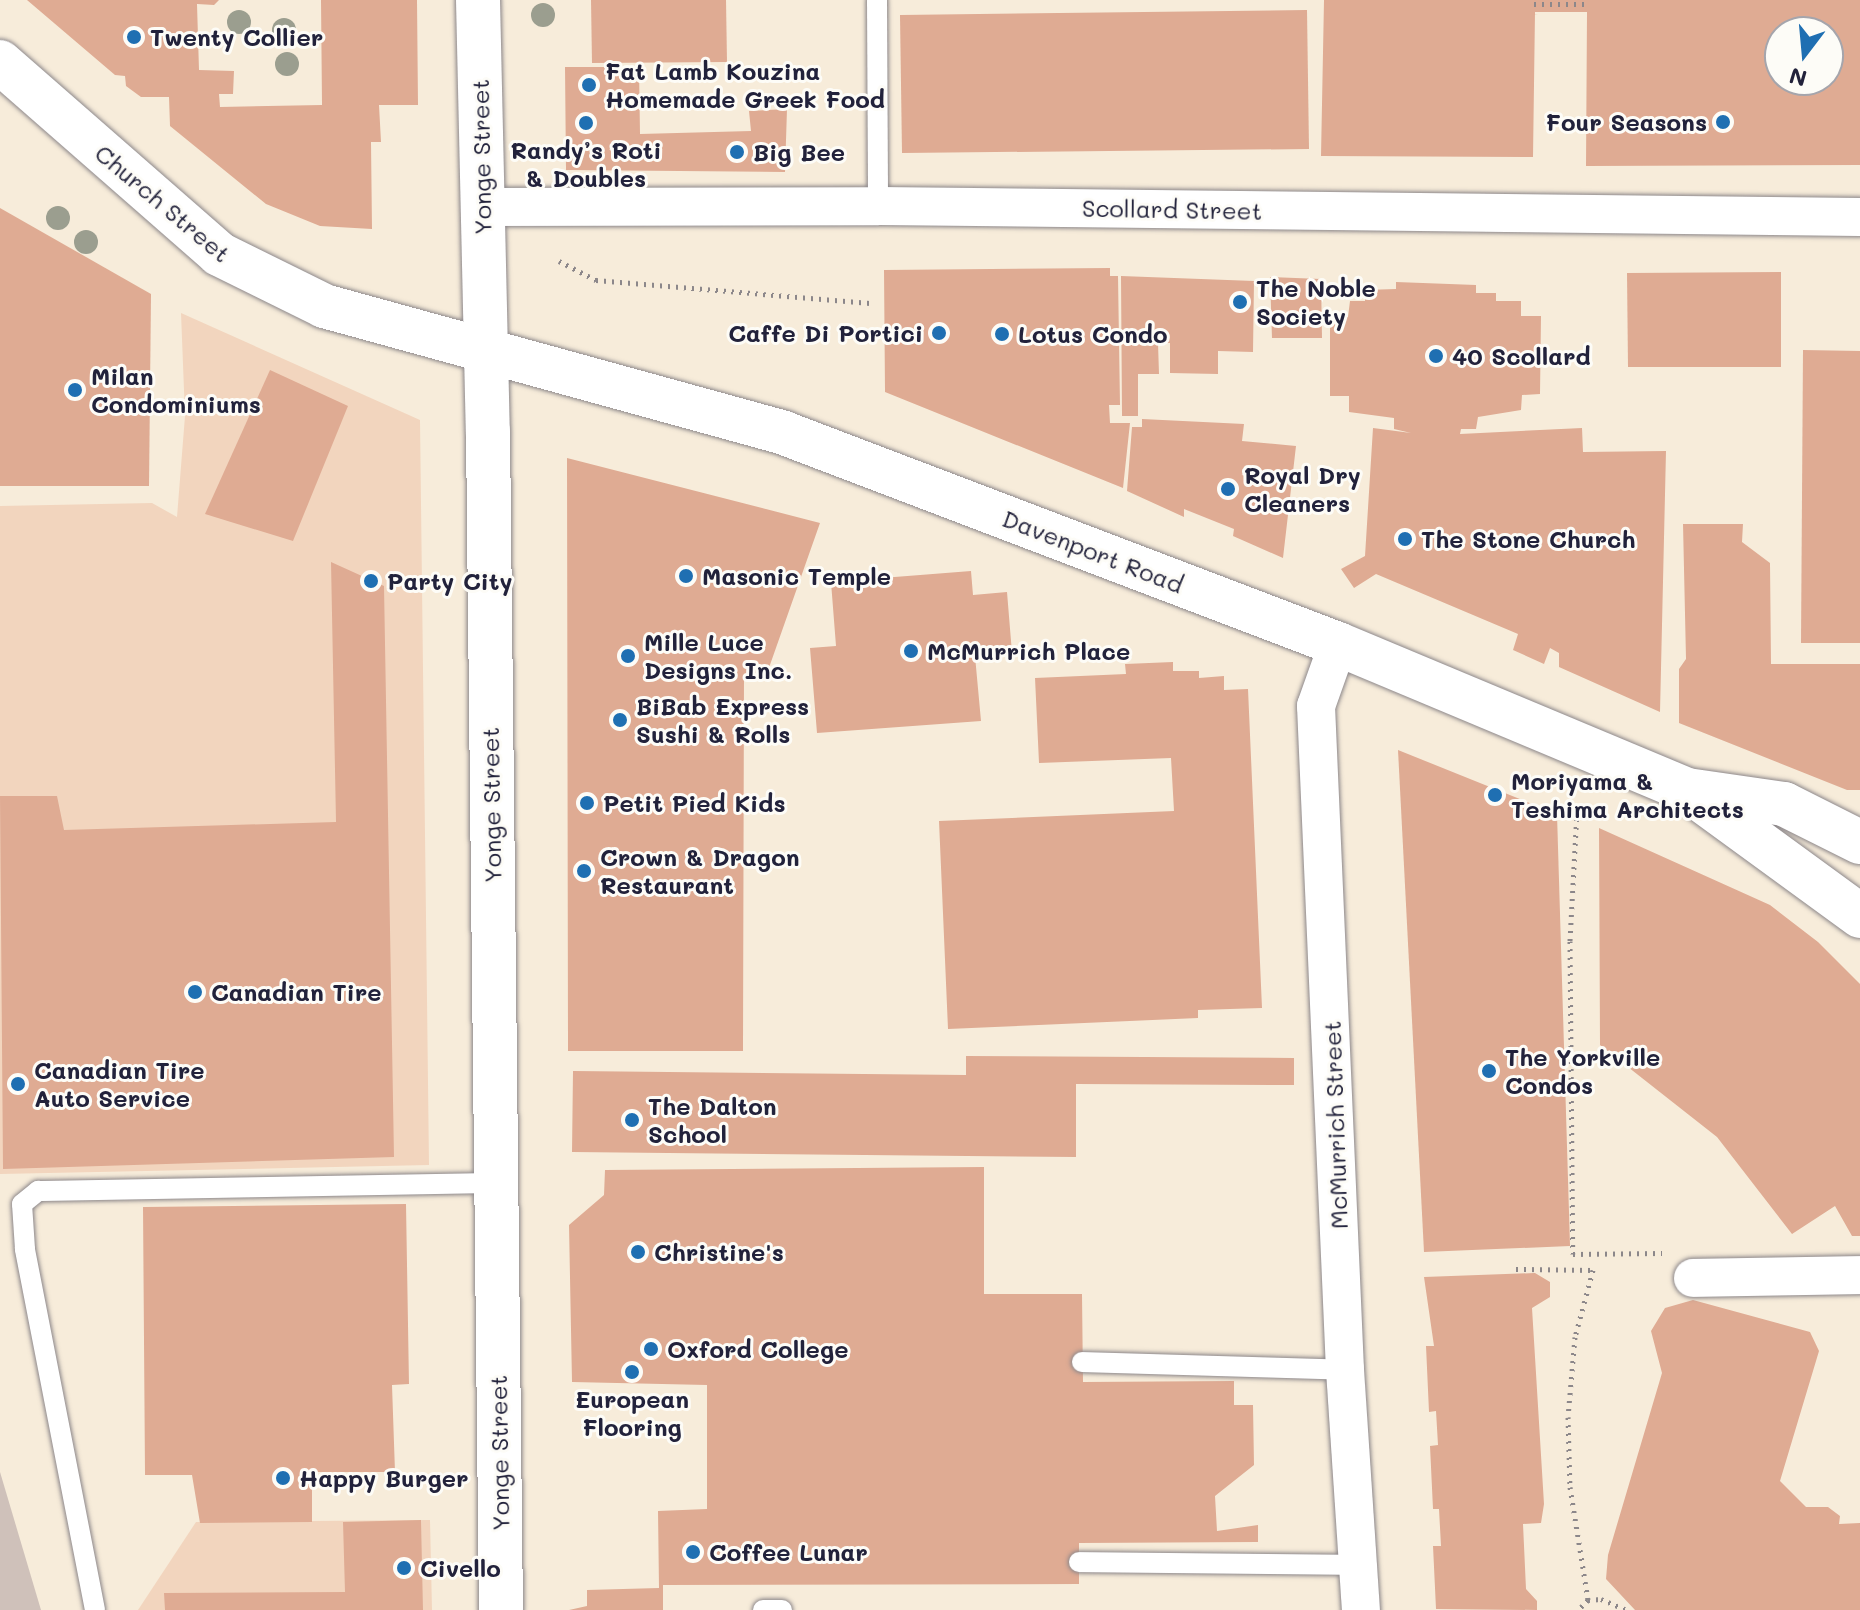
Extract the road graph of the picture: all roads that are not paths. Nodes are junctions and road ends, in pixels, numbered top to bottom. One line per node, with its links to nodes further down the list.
1 (478, 0): 5 (main road, Yonge Street)
2 (877, 0): 4 (lane)
3 (0, 62): 7 (main road, Church Street)
4 (878, 206): 5 (street, Scollard Street); 6 (street, Scollard Street)
5 (484, 207): 7 (main road, Yonge Street)
6 (1860, 217)
7 (486, 350): 8 (main road, Davenport Road); 12 (main road, Yonge Street)
8 (1338, 644): 9 (main road, Davenport Road); 16 (street, McMurrich Street)
9 (1687, 790): 10 (main road, Davenport Road); 11 (main road, Davenport Road)
10 (1860, 842)
11 (1860, 916)
12 (496, 1183): 19 (lane); 20 (main road, Yonge Street)
13 (1681, 1266): 14 (street)
14 (1860, 1275)
15 (1082, 1362): 16 (lane)
16 (1345, 1370): 18 (street, McMurrich Street)
17 (1079, 1562): 18 (lane)
18 (1358, 1565): 23 (street, McMurrich Street)
19 (95, 1610)
20 (501, 1610)
21 (763, 1610): 22 (lane)
22 (782, 1610)
23 (1361, 1610)

